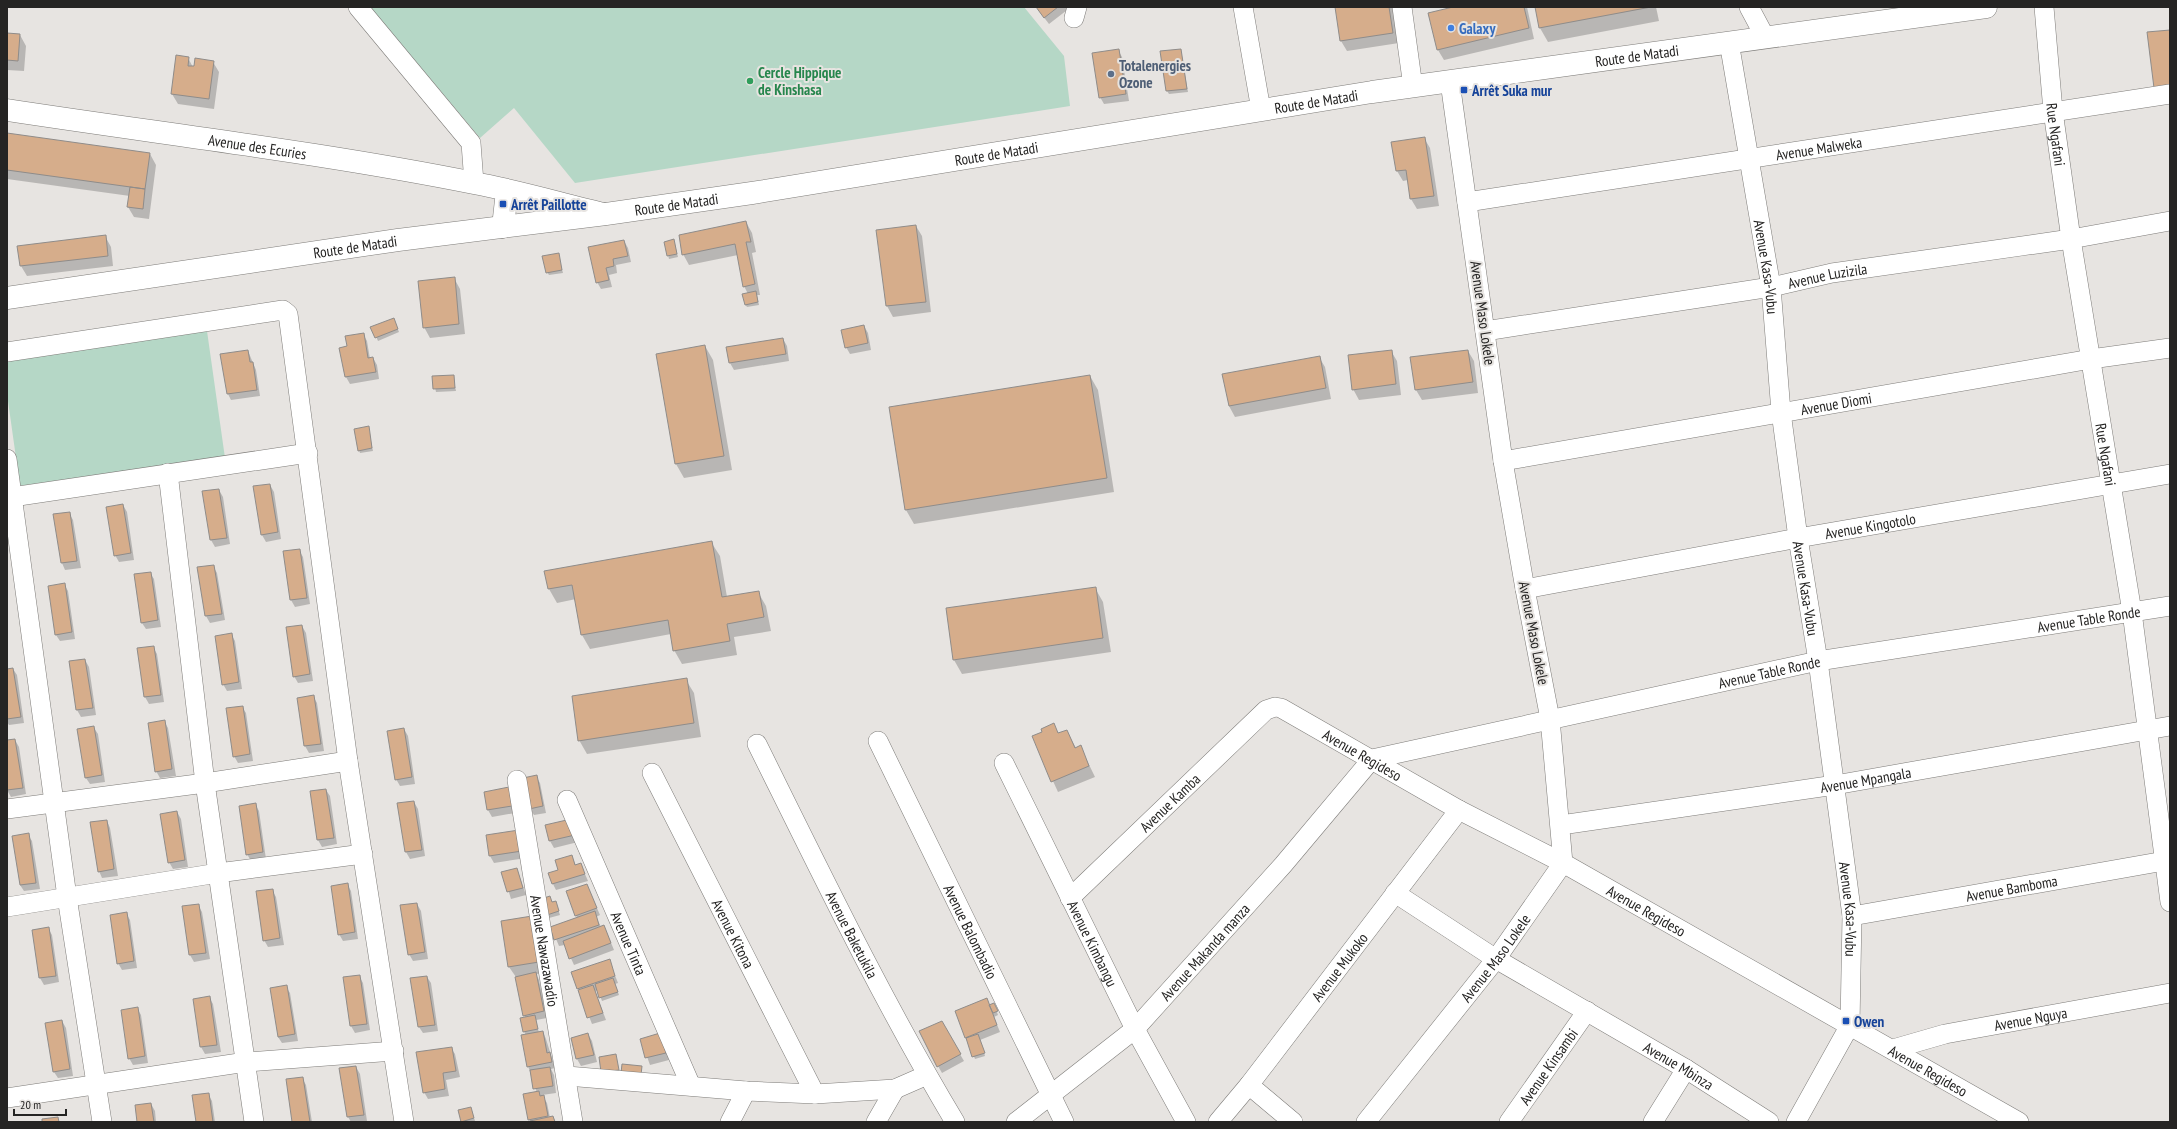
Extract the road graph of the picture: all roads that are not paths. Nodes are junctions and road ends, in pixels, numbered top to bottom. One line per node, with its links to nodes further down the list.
1 (358, 7): 16 (street)
2 (1243, 7): 13 (street)
3 (1402, 7): 10 (street)
4 (1749, 7): 7 (street)
5 (1986, 7): 7 (main road, Route de Matadi)
6 (2044, 7): 14 (street, Rue Ngafani)
7 (1765, 37): 8 (main road, Route de Matadi)
8 (1729, 42): 9 (main road, Route de Matadi); 15 (street, Avenue Kasa-Vubu)
9 (1450, 82): 10 (main road, Route de Matadi); 18 (street, Avenue Maso Lokele)
10 (1412, 87): 13 (main road, Route de Matadi)
11 (2170, 94): 14 (street, Avenue Malweka)
12 (7, 110): 16 (main road, Avenue des Ecuries)
13 (1261, 110): 19 (main road, Route de Matadi)
14 (2053, 110): 15 (street, Avenue Malweka); 22 (street, Rue Ngafani)
15 (1750, 158): 18 (street, Avenue Malweka); 23 (street, Avenue Kasa-Vubu)
16 (474, 183): 17 (main road, Avenue des Ecuries)
17 (507, 191): 19 (main road, Avenue des Ecuries); 21 (main road)
18 (1467, 202): 25 (street, Avenue Maso Lokele)
19 (606, 214): 21 (main road, Route de Matadi)
20 (2170, 221): 22 (street, Avenue Luzizila)
21 (503, 227): 24 (main road, Route de Matadi)
22 (2071, 239): 23 (street, Avenue Luzizila); 28 (street, Rue Ngafani)
23 (1771, 287): 25 (street, Avenue Luzizila); 29 (street, Avenue Kasa-Vubu)
24 (7, 298)
25 (1485, 331): 32 (street, Avenue Maso Lokele)
26 (2170, 348): 28 (street, Avenue Diomi)
27 (7, 352): 30 (street)
28 (2091, 359): 29 (street, Avenue Diomi); 35 (street, Rue Ngafani)
29 (1781, 412): 32 (street, Avenue Diomi); 37 (street, Avenue Kasa-Vubu)
30 (308, 453): 33 (street); 49 (street)
31 (7, 459): 36 (street)
32 (1503, 461): 38 (street, Avenue Maso Lokele)
33 (168, 473): 36 (street); 53 (street)
34 (2170, 474): 35 (street, Avenue Kingotolo)
35 (2112, 483): 37 (street, Avenue Kingotolo); 40 (street, Rue Ngafani)
36 (9, 499): 56 (street)
37 (1798, 538): 38 (street, Avenue Kingotolo); 41 (street, Avenue Kasa-Vubu)
38 (1525, 589): 43 (street, Avenue Maso Lokele)
39 (2170, 606): 40 (street, Avenue Table Ronde)
40 (2132, 612): 41 (street, Avenue Table Ronde); 45 (street, Rue Ngafani)
41 (1818, 661): 43 (street, Avenue Table Ronde); 54 (street, Avenue Kasa-Vubu)
42 (1270, 708): 48 (street, Avenue Regideso); 66 (street, Avenue Kamba)
43 (1550, 719): 48 (street, Avenue Table Ronde); 59 (street, Avenue Maso Lokele)
44 (2170, 726): 45 (street, Avenue Mpangala)
45 (2148, 729): 54 (street, Avenue Mpangala); 61 (street, Rue Ngafani)
46 (878, 741): 87 (street, Avenue Balombadio)
47 (757, 744): 79 (street, Avenue Baketukila)
48 (1372, 759): 58 (street, Avenue Regideso); 74 (street, Avenue Makanda manza)
49 (348, 761): 53 (street); 60 (street)
50 (1004, 764): 66 (street, Avenue Kimbangu)
51 (652, 773): 86 (street, Avenue Kitona)
52 (517, 780): 80 (street, Avenue Nawazawadio)
53 (205, 783): 56 (street); 63 (street)
54 (1835, 785): 59 (street, Avenue Mpangala); 69 (street, Avenue Kasa-Vubu)
55 (567, 800): 83 (street, Avenue Tinta)
56 (55, 802): 57 (street); 65 (street)
57 (7, 809)
58 (1459, 810): 62 (street, Avenue Regideso); 64 (street, Avenue Mukoko)
59 (1561, 825): 62 (street, Avenue Maso Lokele)
60 (363, 854): 63 (street); 76 (street)
61 (2167, 860): 67 (street, Rue Ngafani); 69 (street, Avenue Bamboma)
62 (1563, 863): 70 (street, Avenue Maso Lokele); 73 (street, Avenue Regideso)
63 (218, 873): 65 (street); 77 (street)
64 (1395, 893): 70 (street, Avenue Mbinza); 82 (street, Avenue Mukoko)
65 (67, 897): 68 (street); 81 (street)
66 (1070, 898): 74 (street, Avenue Kimbangu)
67 (2170, 902)
68 (7, 907)
69 (1852, 916): 73 (street, Avenue Kasa-Vubu)
70 (1496, 959): 72 (street, Avenue Mbinza); 101 (street, Avenue Maso Lokele)
71 (2170, 993): 75 (street, Avenue Nguya)
72 (1586, 1011): 78 (street, Avenue Mbinza); 102 (street, Avenue Kinsambi)
73 (1850, 1025): 75 (street, Avenue Regideso); 105 (street, Avenue Kasa-Vubu)
74 (1135, 1028): 87 (street, Avenue Makanda manza); 98 (street, Avenue Kimbangu)
75 (1893, 1049): 106 (street, Avenue Regideso)
76 (394, 1051): 77 (street); 91 (street)
77 (246, 1062): 81 (street); 90 (street)
78 (1686, 1069): 103 (street); 104 (street, Avenue Mbinza)
79 (927, 1075): 84 (street); 95 (street, Avenue Baketukila)
80 (567, 1076): 83 (street); 92 (street, Avenue Nawazawadio)
81 (97, 1085): 88 (street); 89 (street)
82 (1249, 1085): 99 (street, Avenue Mukoko); 100 (street)
83 (691, 1086): 85 (street)
84 (895, 1089): 86 (street); 94 (street)
85 (746, 1091): 86 (street); 93 (street)
86 (815, 1094)
87 (1049, 1095): 96 (street, Avenue Makanda manza); 97 (street, Avenue Balombadio)
88 (7, 1098)
89 (102, 1122)
90 (254, 1122)
91 (404, 1122)
92 (572, 1122)
93 (730, 1122)
94 (876, 1122)
95 (955, 1122)
96 (1016, 1122)
97 (1064, 1122)
98 (1186, 1122)
99 (1218, 1122)
100 (1293, 1122)
101 (1366, 1122)
102 (1510, 1122)
103 (1653, 1122)
104 (1769, 1122)
105 (1796, 1122)
106 (2019, 1122)

